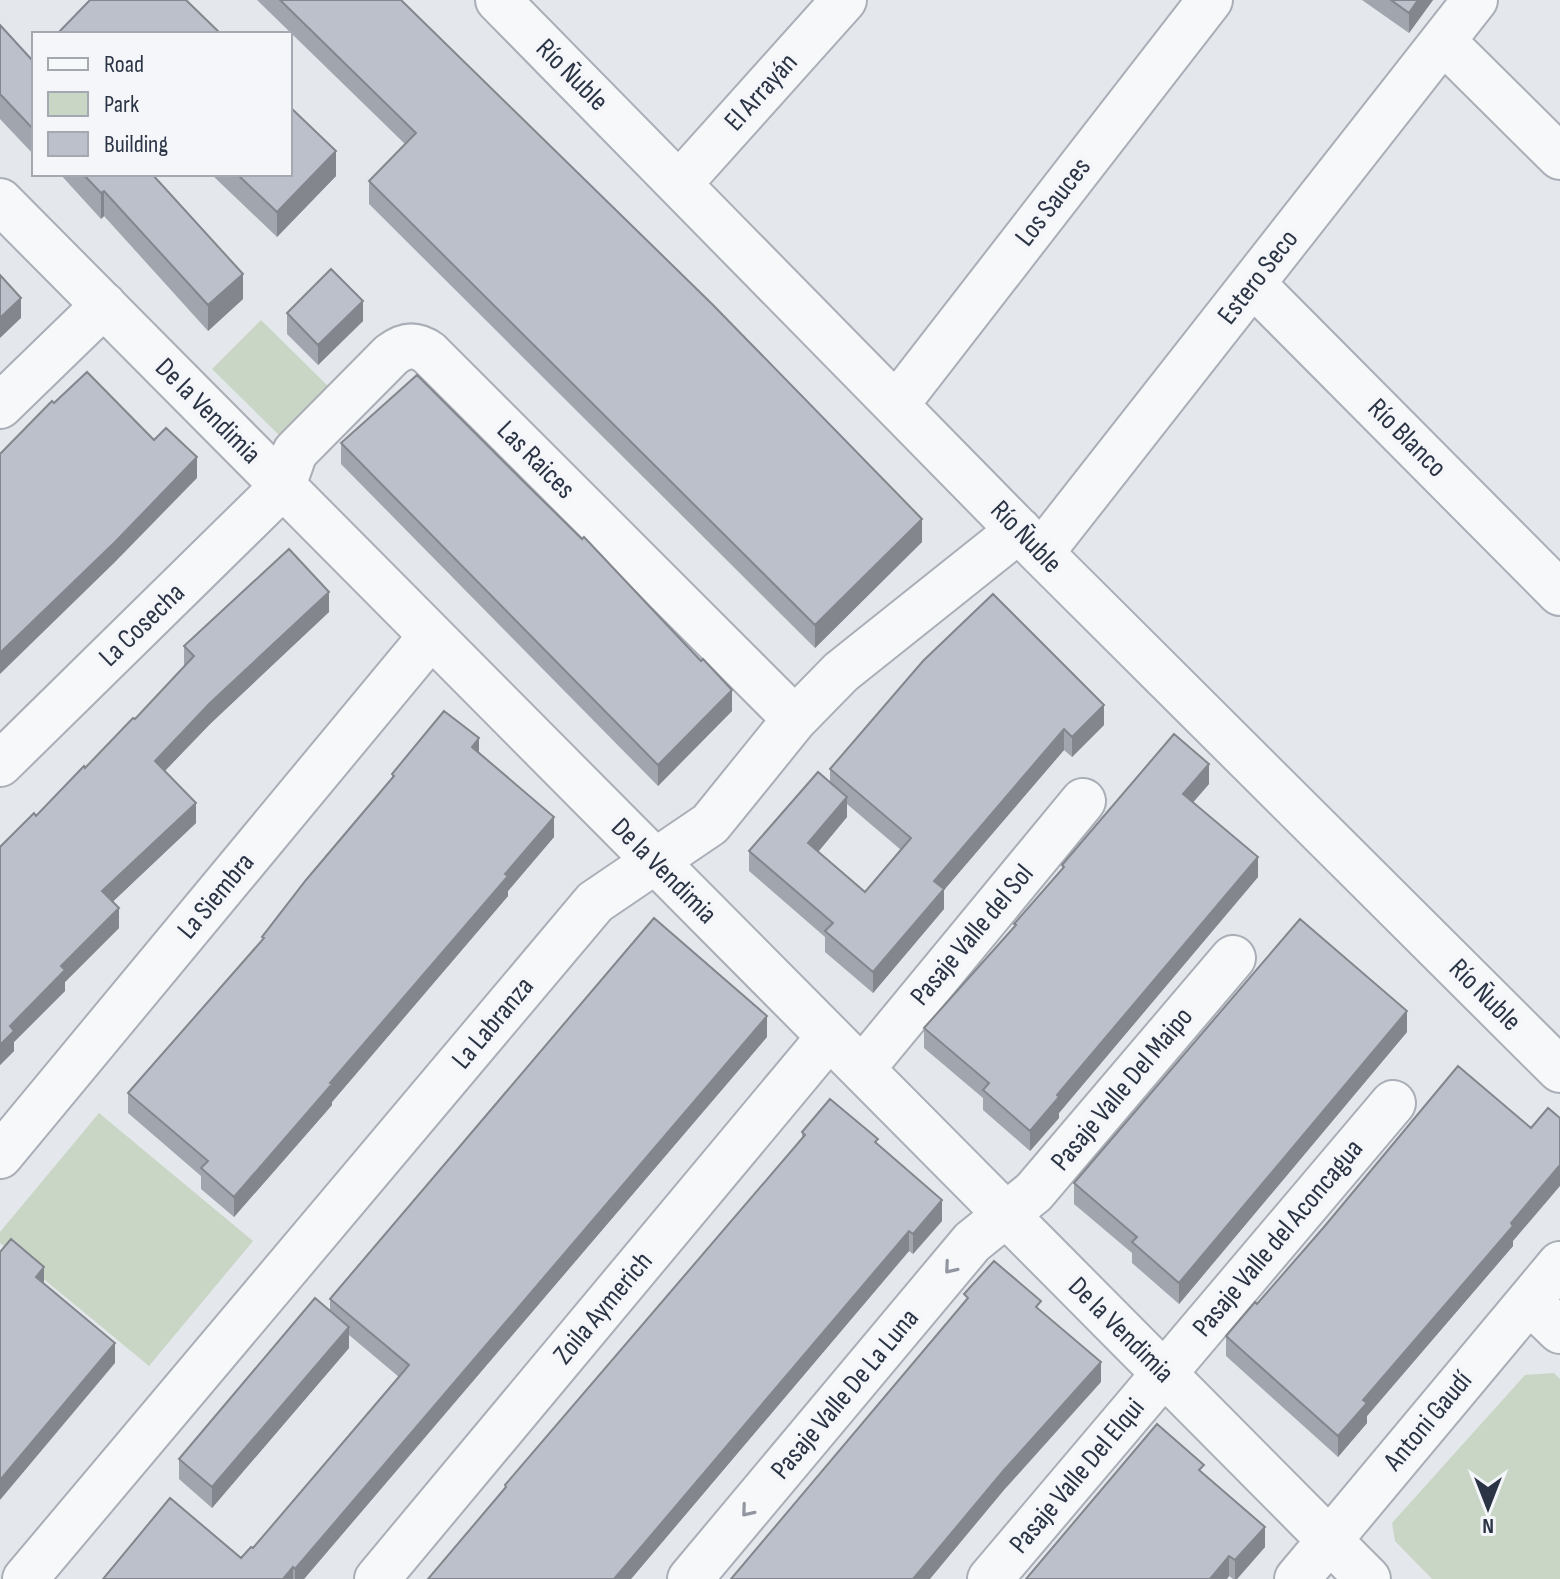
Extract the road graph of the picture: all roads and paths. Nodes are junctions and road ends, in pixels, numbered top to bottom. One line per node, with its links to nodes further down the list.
1 (498, 0): 7 (street, Río Ñuble)
2 (844, 0): 7 (street, El Arrayán)
3 (1210, 0): 11 (street, Los Sauces)
4 (1475, 0): 5 (street, Estero Seco)
5 (1443, 41): 6 (street); 9 (street, Estero Seco)
6 (1560, 157)
7 (679, 184): 11 (street, Río Ñuble)
8 (0, 201): 10 (street, De la Vendimia)
9 (1253, 284): 14 (street, Estero Seco); 15 (street, Río Blanco)
10 (104, 305): 12 (street); 13 (street, De la Vendimia)
11 (896, 405): 14 (street, Río Ñuble)
12 (0, 406)
13 (283, 486): 16 (street, De la Vendimia); 17 (street, Las Raices); 18 (street, La Cosecha)
14 (1030, 542): 17 (street, La Labranza); 23 (street, Río Ñuble)
15 (1560, 593)
16 (431, 636): 20 (street, De la Vendimia); 26 (street, La Siembra)
17 (795, 719): 20 (street, La Labranza)
18 (0, 764)
19 (1083, 801): 24 (street, Pasaje Valle del Sol)
20 (655, 861): 22 (street, De la Vendimia); 33 (street, La Labranza)
21 (1233, 958): 27 (street, Pasaje Valle Del Maipo)
22 (829, 1037): 24 (street, De la Vendimia); 34 (street, Zoila Aymerich)
23 (1557, 1061)
24 (862, 1069): 27 (street, De la Vendimia)
25 (1393, 1103): 31 (street, Pasaje Valle del Aconcagua)
26 (0, 1156)
27 (1006, 1215): 31 (street, De la Vendimia); 35 (street, Pasaje Valle De La Luna, one-way to 35)
28 (1560, 1264): 29 (street, Antoni Gaudí)
29 (1529, 1301): 30 (street); 32 (street, Antoni Gaudí)
30 (1560, 1331)
31 (1163, 1373): 32 (street, De la Vendimia); 36 (street, Pasaje Valle Del Elqui)
32 (1329, 1541): 37 (street, Antoni Gaudí); 38 (street, De la Vendimia)
33 (25, 1579)
34 (377, 1579)
35 (690, 1579)
36 (990, 1579)
37 (1297, 1579)
38 (1368, 1579)

